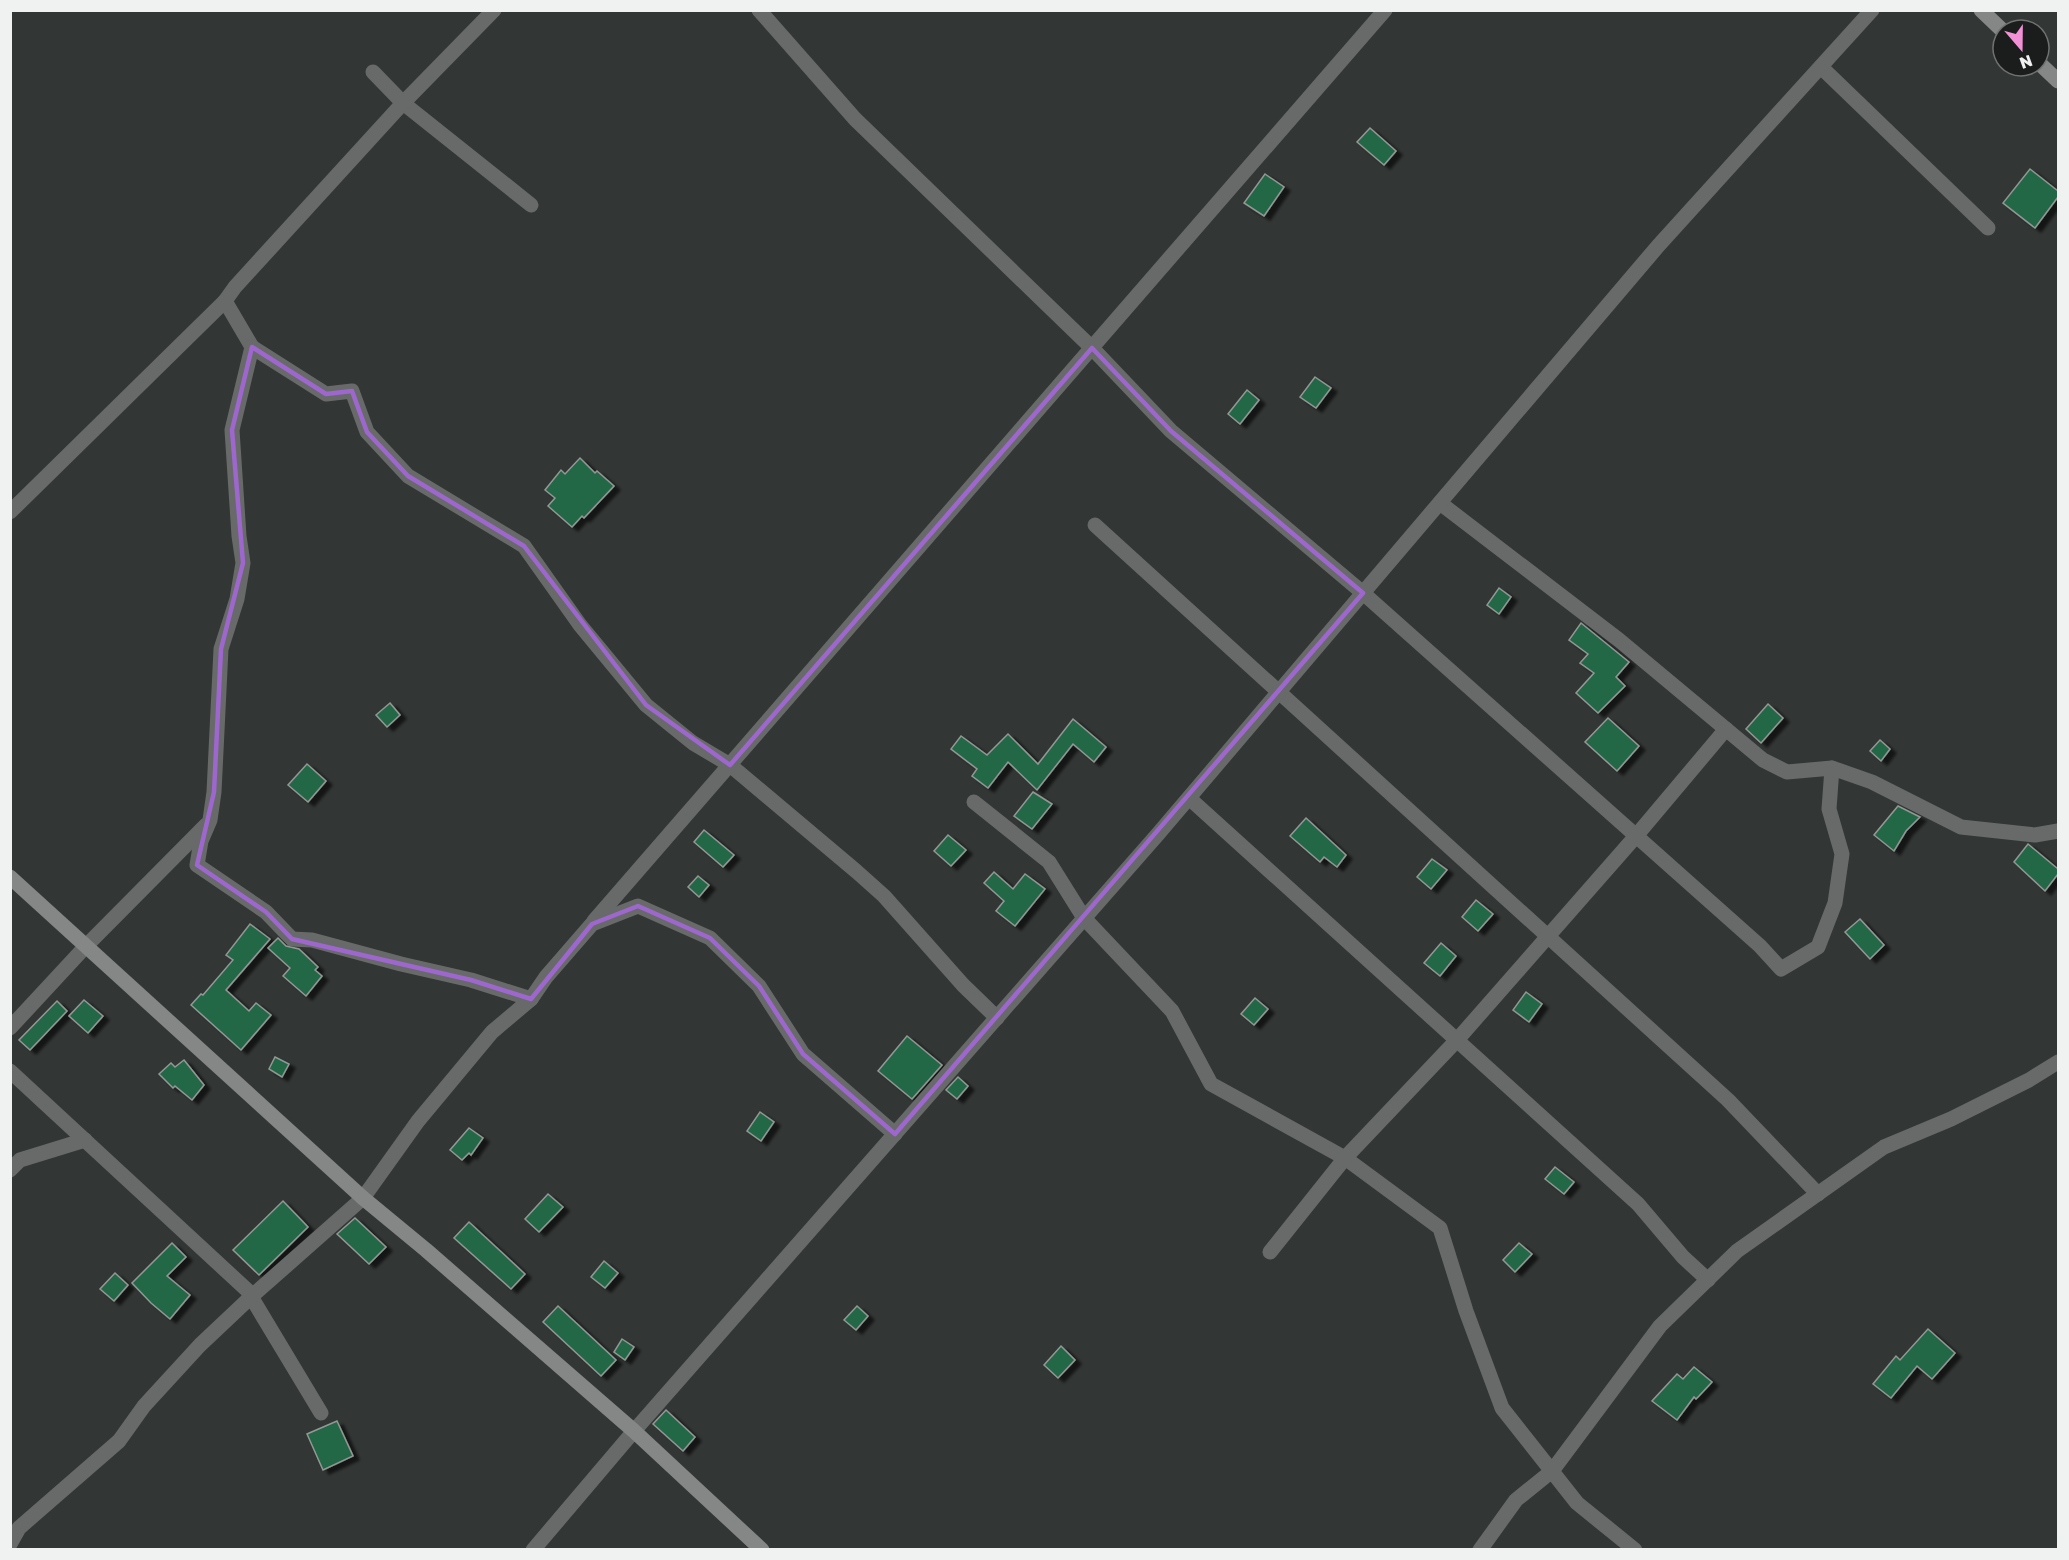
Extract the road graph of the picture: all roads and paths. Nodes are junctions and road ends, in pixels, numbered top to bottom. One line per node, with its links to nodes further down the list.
1 (494, 10): 7 (street)
2 (759, 10): 12 (street)
3 (1385, 10): 12 (street)
4 (1872, 10): 5 (street)
5 (1821, 67): 9 (street); 13 (street)
6 (373, 72): 7 (street)
7 (403, 104): 8 (street); 10 (street)
8 (531, 205)
9 (1988, 228)
10 (225, 301): 11 (street); 14 (street)
11 (252, 347): 19 (street); 23 (street)
12 (1092, 348): 16 (street); 19 (street)
13 (1440, 503): 16 (street); 18 (street)
14 (10, 512)
15 (1095, 525): 17 (street)
16 (1363, 593): 17 (street); 26 (street)
17 (1279, 692): 21 (street); 31 (street)
18 (1726, 729): 20 (street); 26 (street)
19 (730, 765): 30 (street); 34 (street)
20 (1832, 768): 25 (street); 26 (street)
21 (1189, 798): 29 (street); 36 (street)
22 (974, 802): 29 (street)
23 (210, 820): 32 (street); 33 (street)
24 (2058, 831): 25 (street)
25 (2035, 835): 27 (street)
26 (1636, 836): 31 (street)
27 (2058, 842)
28 (10, 877): 32 (street)
29 (1084, 918): 34 (street); 41 (street)
30 (592, 924): 33 (street); 39 (street)
31 (1548, 937): 36 (street); 43 (street)
32 (86, 946): 35 (street); 44 (street)
33 (531, 999): 44 (street)
34 (997, 1018): 39 (street)
35 (10, 1028)
36 (1456, 1040): 41 (street); 46 (street)
37 (2058, 1062): 43 (street)
38 (10, 1071): 40 (street)
39 (895, 1134): 49 (street)
40 (85, 1140): 42 (street); 47 (street)
41 (1345, 1158): 45 (street); 50 (street)
42 (10, 1170)
43 (1818, 1194): 46 (street)
44 (363, 1198): 47 (street); 49 (street)
45 (1270, 1252)
46 (1708, 1280): 50 (street)
47 (252, 1296): 48 (street); 51 (street)
48 (321, 1413)
49 (634, 1431): 52 (street); 53 (street)
50 (1552, 1471): 54 (street); 55 (street)
51 (10, 1544)
52 (534, 1549)
53 (762, 1550)
54 (1480, 1550)
55 (1635, 1550)

